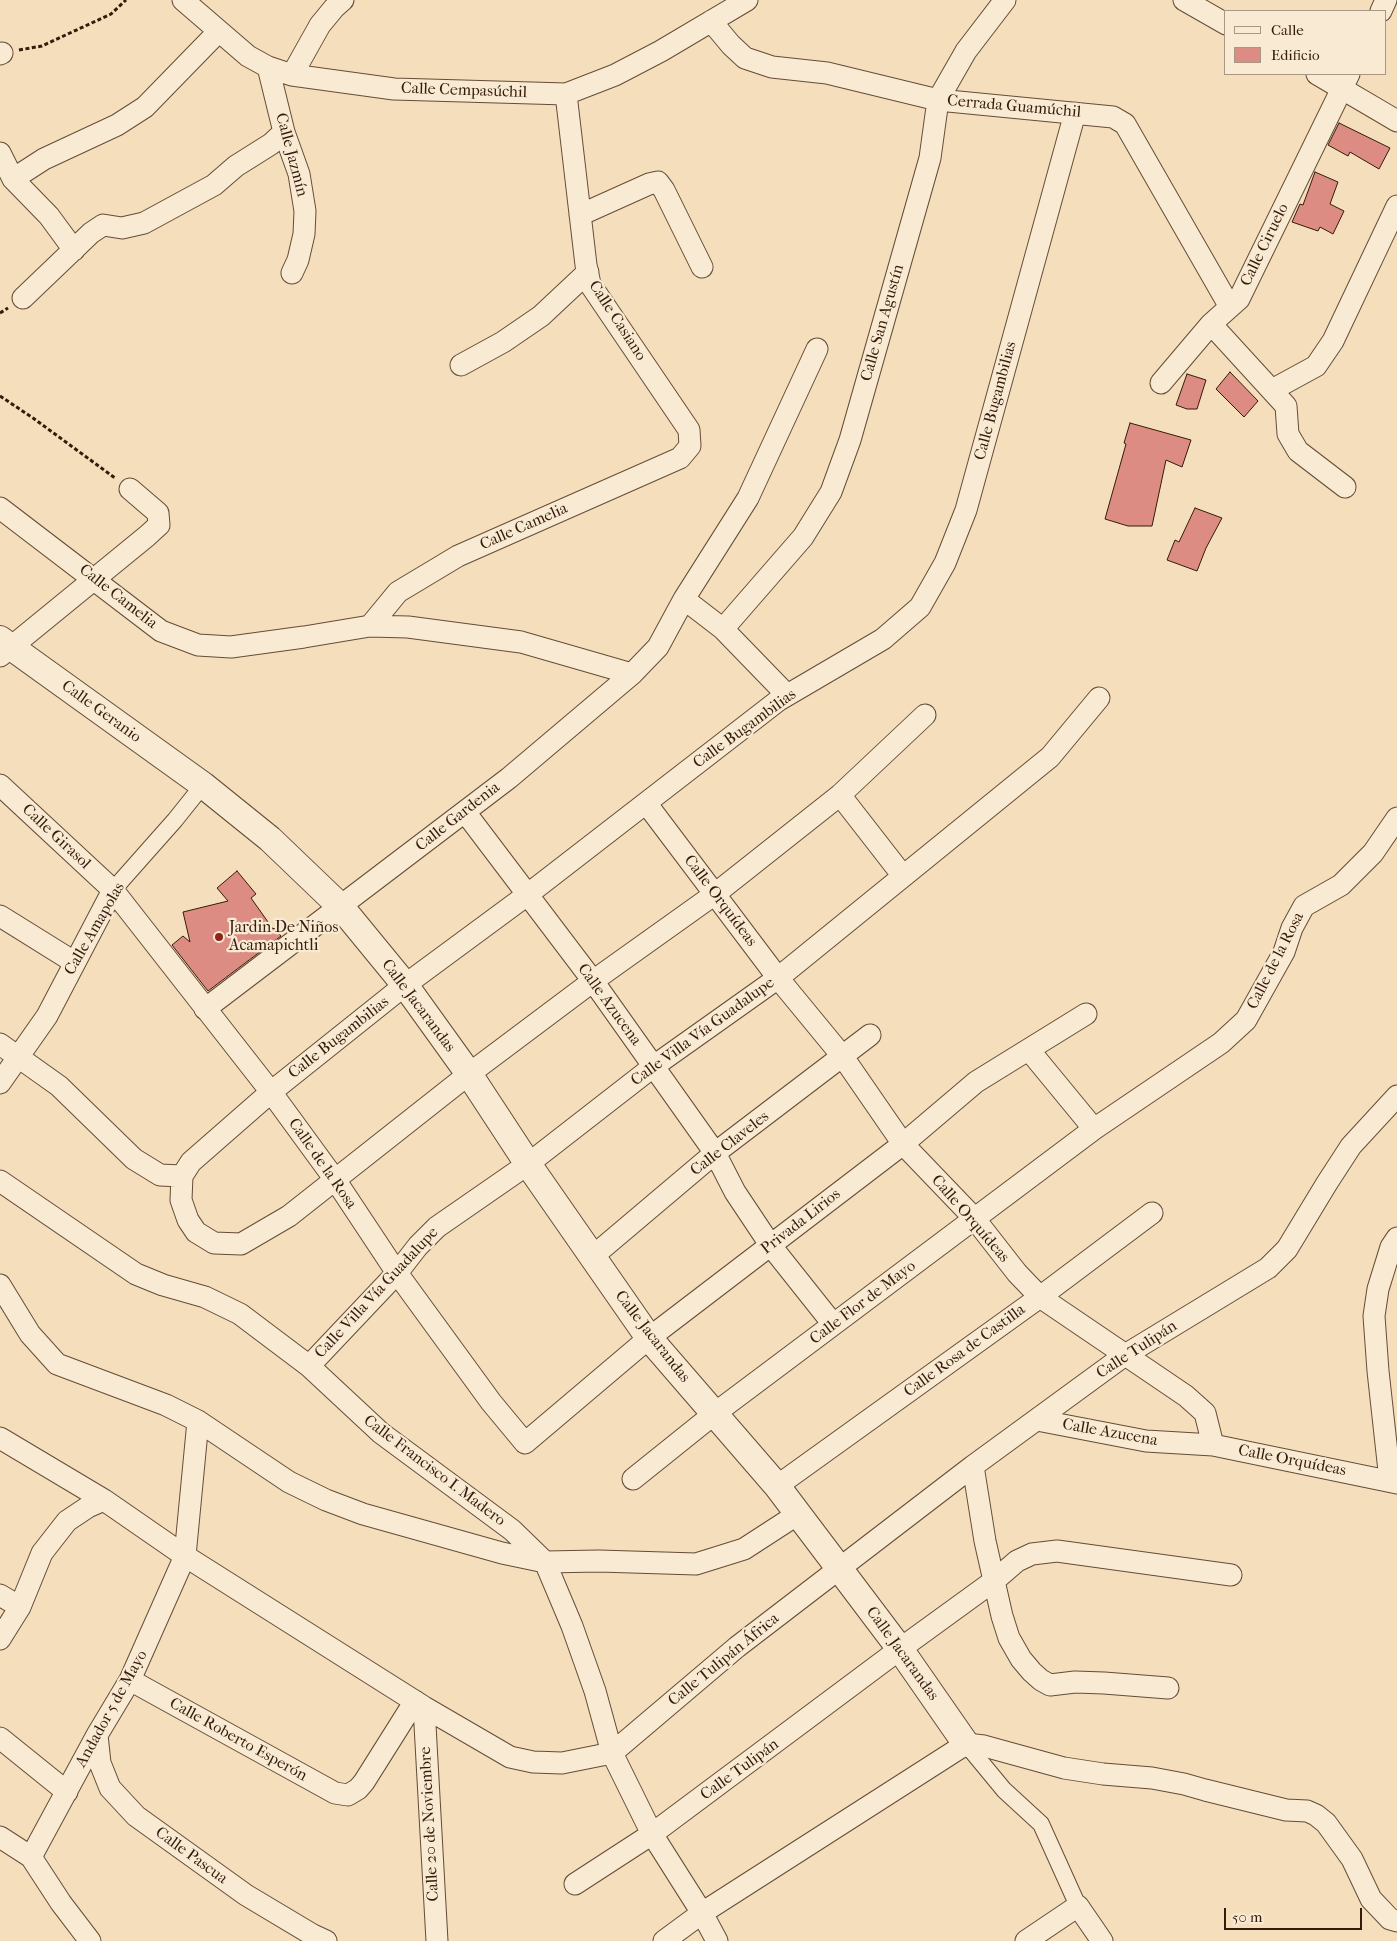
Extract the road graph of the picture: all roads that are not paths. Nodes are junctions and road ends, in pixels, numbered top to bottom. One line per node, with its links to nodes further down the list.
1 (183, 0): 8 (street, Calle Cempasúchil)
2 (343, 0): 10 (street)
3 (747, 0): 6 (street, Calle Cempasúchil)
4 (1005, 0): 14 (street, Calle San Agustín)
5 (1196, 3): 7 (street)
6 (711, 21): 13 (street, Calle Cempasúchil); 14 (street, Cerrada Guamúchil)
7 (1224, 23)
8 (220, 31): 9 (street, Calle Cempasúchil); 19 (street)
9 (268, 67): 10 (street, Calle Cempasúchil); 17 (street, Calle Jazmín)
10 (292, 75): 13 (street, Calle Cempasúchil)
11 (1321, 75): 12 (street)
12 (1345, 81): 16 (street); 27 (street, Calle Ciruelo)
13 (566, 94): 21 (street, Calle Casiano)
14 (938, 100): 15 (street, Cerrada Guamúchil); 40 (street, Calle San Agustín)
15 (1075, 113): 27 (street, Cerrada Guamúchil); 43 (street, Calle Bugambilias)
16 (1397, 121)
17 (284, 132): 22 (street); 25 (street, Calle Jazmín)
18 (0, 153): 19 (street)
19 (13, 179): 22 (street)
20 (1397, 206): 32 (street)
21 (580, 215): 23 (street); 24 (street, Calle Casiano)
22 (74, 250): 26 (street)
23 (702, 267)
24 (588, 272): 30 (street); 33 (street, Calle Casiano)
25 (292, 273)
26 (23, 298)
27 (1230, 307): 28 (street, Calle Ciruelo)
28 (1211, 324): 31 (street, Calle Ciruelo); 32 (street)
29 (817, 349): 38 (street, Calle Gardenia)
30 (461, 366)
31 (1161, 383)
32 (1272, 390): 34 (street)
33 (690, 446): 39 (street, Calle Camelia)
34 (1345, 487)
35 (130, 489): 37 (street)
36 (0, 508): 37 (street, Calle Camelia)
37 (95, 579): 39 (street, Calle Camelia); 41 (street)
38 (684, 599): 40 (street); 42 (street, Calle Gardenia)
39 (370, 626): 42 (street, Calle Camelia)
40 (723, 628): 43 (street)
41 (4, 647): 47 (street, Calle Geranio)
42 (632, 674): 50 (street, Calle Gardenia)
43 (787, 695): 49 (street, Calle Bugambilias)
44 (1099, 698): 52 (street, Calle Villa Vía Guadalupe)
45 (925, 716): 48 (street)
46 (0, 785): 53 (street, Calle Girasol)
47 (203, 785): 53 (street, Calle Amapolas); 56 (street, Calle Jacarandas)
48 (840, 795): 52 (street); 54 (street)
49 (646, 803): 54 (street, Calle Orquídeas); 55 (street, Calle Bugambilias)
50 (465, 812): 55 (street, Calle Azucena); 56 (street, Calle Gardenia)
51 (1397, 818): 74 (street, Calle de la Rosa)
52 (903, 876): 59 (street, Calle Villa Vía Guadalupe)
53 (113, 890): 58 (street, Calle Amapolas); 62 (street, Calle de la Rosa)
54 (715, 894): 59 (street, Calle Orquídeas); 60 (street)
55 (527, 895): 60 (street, Calle Azucena); 61 (street, Calle Bugambilias)
56 (341, 907): 61 (street, Calle Jacarandas); 62 (street, Calle Gardenia)
57 (0, 916): 58 (street)
58 (74, 962): 68 (street, Calle Amapolas)
59 (778, 978): 67 (street, Calle Orquídeas); 69 (street, Calle Villa Vía Guadalupe)
60 (593, 981): 69 (street, Calle Azucena); 70 (street)
61 (406, 985): 70 (street, Calle Jacarandas); 72 (street, Calle Bugambilias)
62 (205, 1009): 72 (street, Calle de la Rosa)
63 (1086, 1014): 66 (street, Privada Lirios)
64 (870, 1035): 67 (street, Calle Claveles)
65 (0, 1044): 68 (street)
66 (1028, 1050): 74 (street); 75 (street, Privada Lirios)
67 (843, 1056): 75 (street, Calle Orquídeas); 76 (street, Calle Claveles)
68 (19, 1058): 71 (street, Calle Amapolas); 78 (street)
69 (654, 1066): 76 (street, Calle Azucena); 77 (street, Calle Villa Vía Guadalupe)
70 (469, 1074): 77 (street, Calle Jacarandas); 80 (street)
71 (0, 1083)
72 (271, 1092): 78 (street, Calle Bugambilias); 80 (street, Calle de la Rosa)
73 (1397, 1096): 91 (street, Calle Tulipán)
74 (1094, 1129): 82 (street, Calle Flor de Mayo)
75 (903, 1144): 82 (street, Calle Orquídeas); 84 (street, Privada Lirios)
76 (715, 1153): 84 (street, Calle Azucena); 85 (street, Calle Claveles)
77 (528, 1164): 85 (street, Calle Jacarandas); 86 (street, Calle Villa Vía Guadalupe)
78 (186, 1169): 80 (street)
79 (0, 1181): 92 (street, Calle Francisco I. Madero)
80 (336, 1181): 86 (street, Calle de la Rosa)
81 (1152, 1213): 88 (street, Calle Rosa de Castilla)
82 (974, 1218): 88 (street, Calle Orquídeas); 89 (street, Calle Flor de Mayo)
83 (1397, 1238): 101 (street)
84 (771, 1246): 89 (street, Calle Azucena); 90 (street, Privada Lirios)
85 (592, 1256): 90 (street, Calle Jacarandas)
86 (397, 1273): 92 (street, Calle Villa Vía Guadalupe); 97 (street, Calle de la Rosa)
87 (0, 1285): 95 (street)
88 (1040, 1297): 91 (street, Calle Orquídeas); 102 (street, Calle Rosa de Castilla)
89 (833, 1324): 93 (street, Calle Flor de Mayo)
90 (649, 1338): 93 (street, Calle Jacarandas); 97 (street, Privada Lirios)
91 (1125, 1355): 94 (street, Calle Tulipán); 98 (street, Calle Orquídeas)
92 (309, 1366): 106 (street, Calle Francisco I. Madero)
93 (714, 1414): 100 (street, Calle Flor de Mayo); 102 (street, Calle Jacarandas)
94 (1037, 1420): 98 (street, Calle Azucena); 99 (street, Calle Tulipán)
95 (198, 1421): 105 (street, Andador 5 de Mayo); 106 (street)
96 (0, 1438): 103 (street)
97 (525, 1443)
98 (1212, 1445): 101 (street, Calle Orquídeas)
99 (973, 1466): 107 (street, Calle Tulipán); 109 (street)
100 (633, 1479)
101 (1394, 1482)
102 (777, 1486): 104 (street, Calle Jacarandas)
103 (104, 1500): 105 (street); 111 (street)
104 (798, 1514): 106 (street); 107 (street, Calle Jacarandas)
105 (185, 1556): 114 (street, Andador 5 de Mayo); 116 (street)
106 (545, 1562): 120 (street, Calle Francisco I. Madero)
107 (839, 1569): 113 (street, Calle Jacarandas); 120 (street, Calle Tulipán África)
108 (1231, 1575): 109 (street, Calle Tulipán)
109 (995, 1580): 113 (street, Calle Tulipán); 115 (street)
110 (0, 1595): 111 (street)
111 (20, 1607): 112 (street)
112 (0, 1639)
113 (900, 1649): 119 (street, Calle Jacarandas); 122 (street, Calle Tulipán)
114 (130, 1680): 116 (street, Calle Roberto Esperón); 117 (street, Andador 5 de Mayo)
115 (1168, 1688)
116 (419, 1704): 120 (street); 131 (street, Calle 20 de Noviembre)
117 (97, 1735): 121 (street, Andador 5 de Mayo); 130 (street, Calle Pascua)
118 (0, 1738): 121 (street)
119 (966, 1744): 126 (street, Calle Jacarandas); 127 (street); 128 (street)
120 (612, 1753): 122 (street, Calle Francisco I. Madero)
121 (67, 1792): 124 (street, Andador 5 de Mayo)
122 (652, 1834): 125 (street, Calle Tulipán); 127 (street, Calle Francisco I. Madero)
123 (0, 1837): 124 (street)
124 (31, 1857): 129 (street)
125 (575, 1884)
126 (1078, 1906): 134 (street); 135 (street)
127 (702, 1914): 132 (street); 133 (street, Calle Francisco I. Madero)
128 (1397, 1921)
129 (90, 1941)
130 (326, 1941)
131 (436, 1941)
132 (664, 1941)
133 (718, 1941)
134 (1026, 1941)
135 (1102, 1941)

